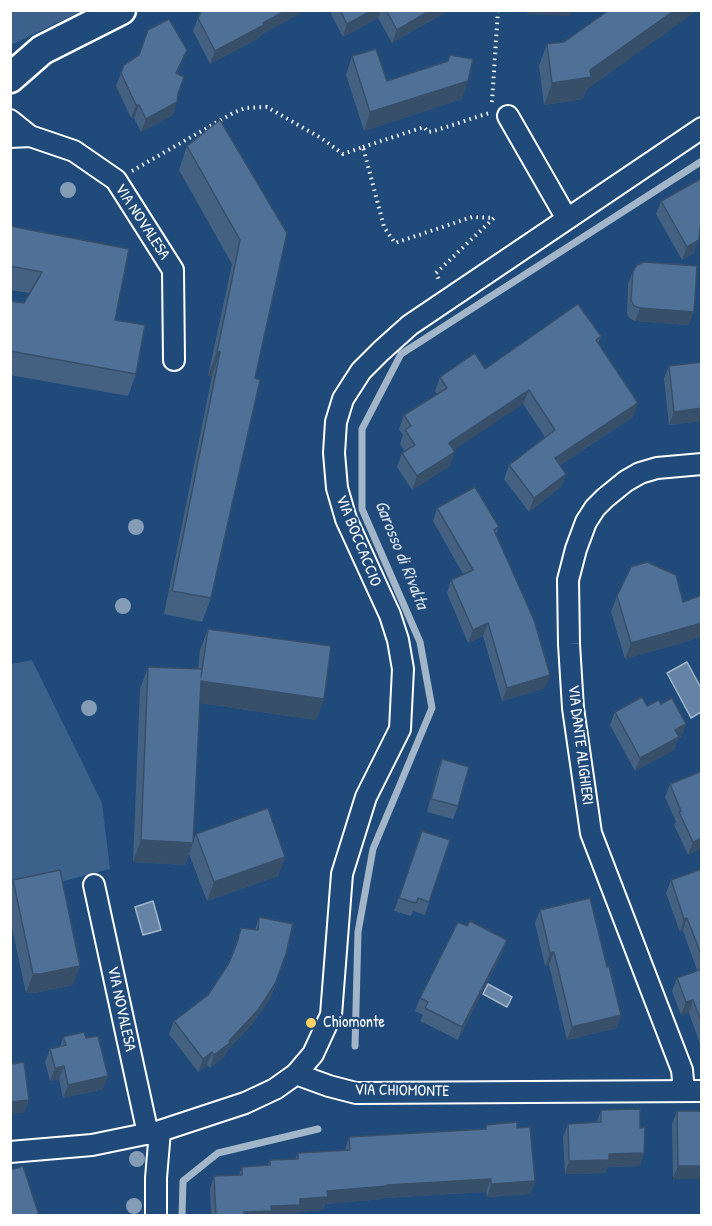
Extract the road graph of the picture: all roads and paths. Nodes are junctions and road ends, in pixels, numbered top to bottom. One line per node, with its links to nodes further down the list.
1 (120, 10): 3 (main road)
2 (498, 10): 10 (path)
3 (42, 50): 4 (main road); 5 (main road)
4 (10, 56)
5 (10, 78)
6 (508, 116): 12 (street)
7 (10, 120): 9 (street, VIA NOVALESA)
8 (702, 129): 12 (street, VIA BOCCACCIO)
9 (20, 136): 11 (street, VIA NOVALESA)
10 (363, 147): 11 (path); 13 (path)
11 (116, 180): 14 (street, VIA NOVALESA)
12 (567, 219): 13 (street, VIA BOCCACCIO)
13 (448, 298): 17 (street, VIA BOCCACCIO)
14 (174, 360)
15 (702, 464): 18 (street, VIA DANTE ALIGHIERI)
16 (94, 885): 19 (street, VIA NOVALESA)
17 (296, 1074): 18 (street, VIA CHIOMONTE); 19 (street)
18 (693, 1091)
19 (154, 1132): 20 (street); 21 (street, VIA NOVALESA)
20 (10, 1152)
21 (156, 1215)

